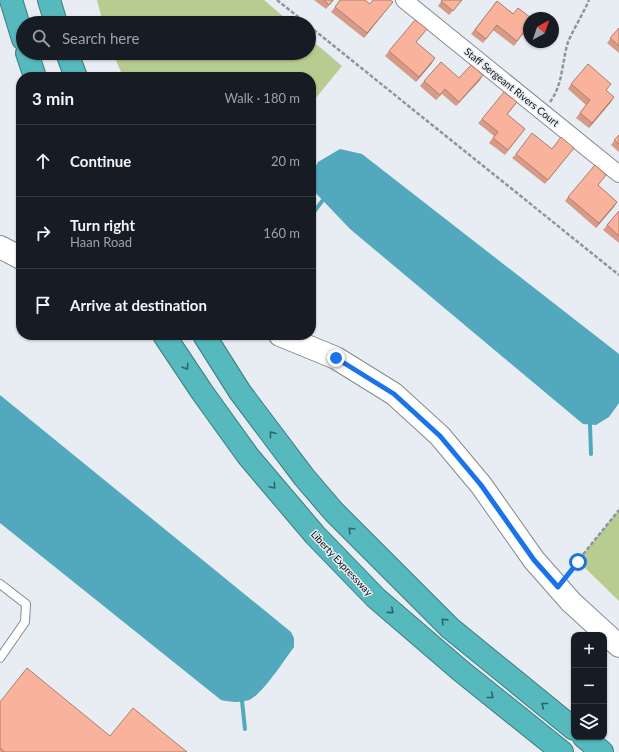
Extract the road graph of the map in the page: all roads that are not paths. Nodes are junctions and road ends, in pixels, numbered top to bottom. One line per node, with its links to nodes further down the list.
1 (11, 0): 4 (highway)
2 (49, 0): 5 (highway)
3 (404, 0): 10 (street, Staff Sergeant Rivers Court)
4 (16, 16)
5 (54, 16)
6 (29, 60): 8 (highway)
7 (70, 60): 9 (highway)
8 (33, 72)
9 (74, 72)
10 (619, 174)
11 (0, 247): 12 (street)
12 (16, 255)
13 (167, 340): 21 (highway, Liberty Expressway, one-way to 21)
14 (208, 340): 19 (highway, one-way to 14)
15 (292, 340): 17 (street)
16 (0, 584): 18 (lane)
17 (619, 646)
18 (0, 658)
19 (571, 727)
20 (588, 740): 22 (highway)
21 (562, 752)
22 (602, 752)

